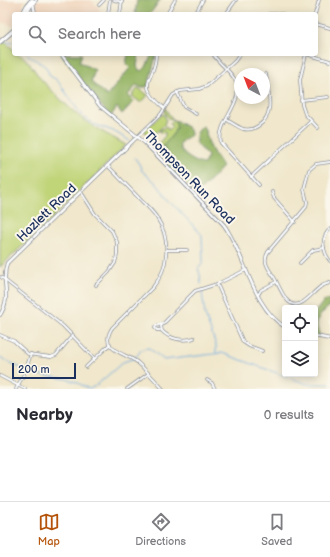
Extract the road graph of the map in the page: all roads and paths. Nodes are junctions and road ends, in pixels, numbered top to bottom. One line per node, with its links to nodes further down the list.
1 (27, 0): 12 (main road)
2 (104, 0): 11 (street)
3 (110, 0): 16 (street)
4 (114, 0): 10 (street)
5 (175, 0): 18 (street)
6 (203, 0): 19 (street)
7 (236, 0): 20 (street)
8 (319, 0): 21 (street)
9 (33, 1): 12 (main road); 14 (main road); 15 (street)
10 (122, 1): 17 (street)
11 (99, 5)
12 (26, 6): 13 (main road)
13 (25, 12)
14 (26, 12)
15 (36, 12)
16 (108, 12)
17 (120, 12)
18 (168, 12)
19 (196, 12)
20 (227, 12)
21 (316, 12)
22 (318, 25): 23 (street)
23 (330, 28)
24 (12, 32): 25 (main road)
25 (0, 42)
26 (62, 56): 43 (street, Thompson Run Road)
27 (156, 56): 38 (street)
28 (215, 56): 33 (street)
29 (239, 56): 33 (street)
30 (306, 56): 36 (street)
31 (313, 56): 32 (street)
32 (330, 61)
33 (227, 69): 34 (street); 40 (street)
34 (177, 92): 38 (street); 39 (street)
35 (328, 97): 36 (street)
36 (302, 100): 41 (street)
37 (270, 104): 40 (street)
38 (164, 108): 43 (street)
39 (196, 114)
40 (227, 120): 46 (street)
41 (311, 121): 42 (street); 46 (street)
42 (318, 128)
43 (138, 136): 45 (street, Hazlett Road); 57 (street, Thompson Run Road)
44 (330, 162): 50 (street)
45 (108, 166): 48 (street, Hazlett Road); 53 (street)
46 (251, 177): 47 (street)
47 (259, 185)
48 (81, 192): 58 (street, Hazlett Road); 62 (street)
49 (272, 192): 50 (street)
50 (294, 222): 59 (street)
51 (330, 230): 52 (street)
52 (324, 248): 55 (street); 56 (street)
53 (166, 250): 54 (street); 75 (street)
54 (188, 250)
55 (330, 261)
56 (300, 263)
57 (247, 270): 61 (street); 63 (street, Thompson Run Road)
58 (1, 277): 66 (street); 71 (street)
59 (276, 282): 60 (street); 64 (street)
60 (330, 283)
61 (217, 284): 67 (street); 76 (street)
62 (96, 285)
63 (255, 289): 64 (street); 65 (street, Thompson Run Road)
64 (261, 290): 65 (street)
65 (258, 295): 68 (street, Thompson Run Road)
66 (0, 315)
67 (162, 324): 69 (street); 69 (street)
68 (282, 325)
69 (161, 330): 73 (street)
70 (0, 335): 77 (street)
71 (72, 335): 77 (street); 78 (street)
72 (318, 337): 74 (street)
73 (194, 338)
74 (330, 339)
75 (110, 344): 78 (street); 82 (street)
76 (262, 351)
77 (31, 354): 79 (street)
78 (94, 358): 80 (street)
79 (27, 366)
80 (86, 366)
81 (24, 374): 85 (street)
82 (148, 374): 88 (street); 89 (street)
83 (0, 376): 85 (street)
84 (207, 380): 90 (street)
85 (18, 385): 86 (street); 87 (street)
86 (16, 389)
87 (25, 389)
88 (127, 389)
89 (163, 389)
90 (214, 389)

